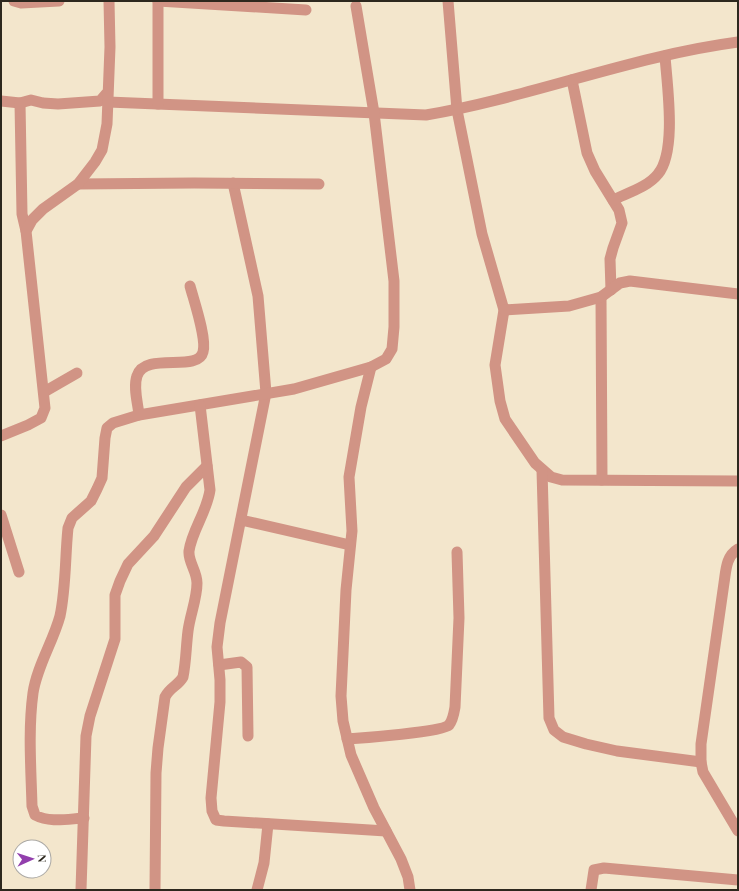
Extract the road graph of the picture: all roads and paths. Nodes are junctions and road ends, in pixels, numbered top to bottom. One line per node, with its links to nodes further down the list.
1 (14, 1): 2 (street)
2 (60, 1)
3 (109, 1): 13 (street)
4 (158, 1): 6 (street); 15 (street)
5 (448, 1): 16 (street)
6 (215, 3): 8 (street)
7 (356, 6): 17 (street)
8 (306, 10)
9 (738, 42): 10 (street)
10 (665, 56): 11 (street); 21 (street)
11 (572, 80): 16 (street); 21 (street)
12 (1, 101): 14 (street)
13 (108, 102): 14 (street); 15 (street); 19 (street)
14 (20, 103): 22 (street)
15 (158, 104): 17 (street)
16 (458, 110): 17 (street); 27 (street)
17 (374, 113): 28 (street)
18 (233, 183): 19 (street); 20 (street); 31 (street)
19 (78, 184): 22 (street)
20 (319, 184)
21 (613, 200): 24 (street)
22 (26, 231): 30 (street)
23 (190, 286): 33 (street)
24 (611, 290): 25 (street); 26 (street)
25 (738, 294)
26 (601, 297): 27 (street); 37 (street)
27 (504, 310): 36 (street)
28 (371, 366): 31 (street); 41 (street)
29 (77, 373): 30 (street)
30 (44, 392): 34 (street)
31 (266, 393): 32 (street); 40 (street)
32 (200, 405): 33 (street); 35 (street)
33 (139, 416): 49 (street)
34 (1, 436)
35 (207, 466): 49 (street); 55 (street)
36 (542, 470): 37 (street); 48 (street)
37 (602, 480): 38 (street)
38 (738, 481)
39 (1, 515): 44 (street)
40 (241, 520): 41 (street); 45 (street)
41 (350, 544): 47 (street)
42 (738, 548): 48 (street)
43 (457, 552): 47 (street)
44 (19, 572)
45 (219, 665): 46 (street); 50 (street)
46 (248, 736)
47 (347, 739): 51 (street)
48 (701, 762): 52 (street)
49 (84, 818): 54 (street)
50 (268, 824): 51 (street); 56 (street)
51 (386, 831): 57 (street)
52 (738, 831)
53 (738, 880): 58 (street)
54 (81, 890)
55 (155, 890)
56 (257, 890)
57 (410, 890)
58 (591, 890)

